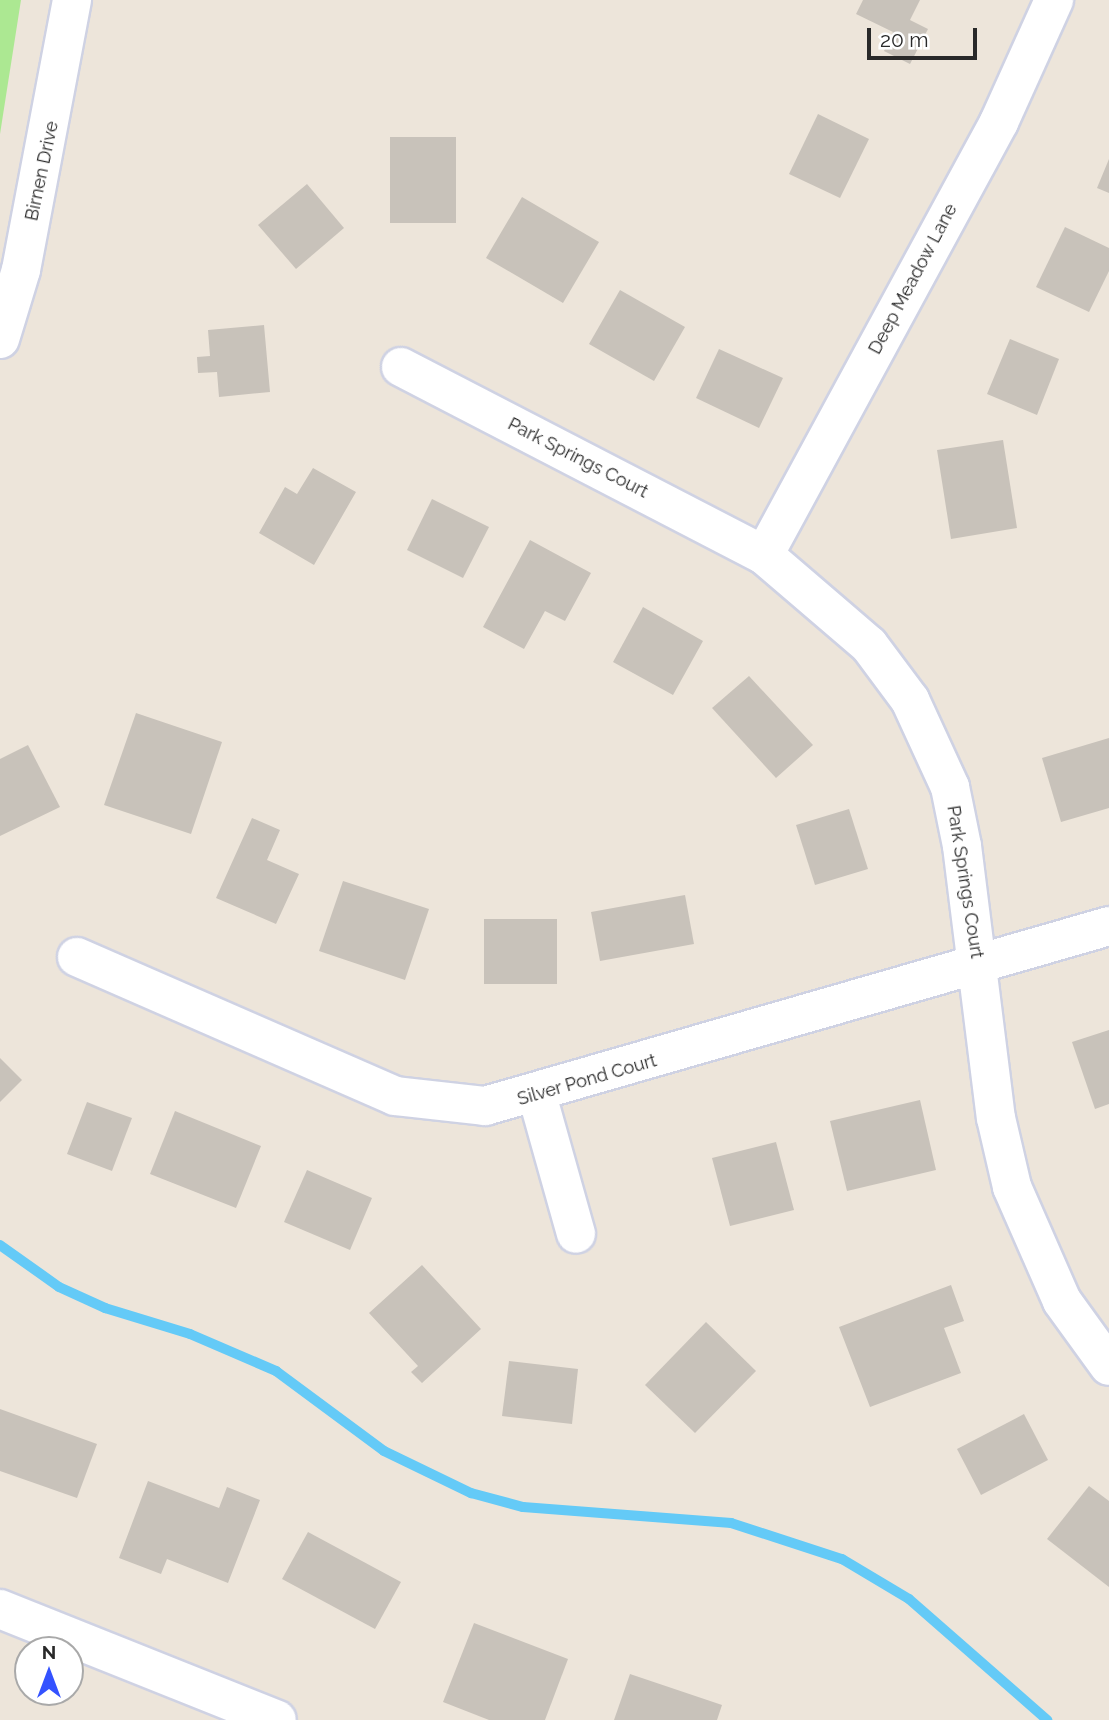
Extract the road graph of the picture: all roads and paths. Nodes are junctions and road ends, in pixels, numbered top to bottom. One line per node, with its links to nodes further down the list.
1 (72, 0): 3 (street, Birnen Drive)
2 (1054, 0): 5 (street, Deep Meadow Lane)
3 (0, 340)
4 (401, 367): 5 (street, Park Springs Court)
5 (765, 555): 8 (street, Park Springs Court)
6 (1109, 926): 8 (street, Silver Pond Court)
7 (77, 957): 9 (street, Silver Pond Court)
8 (977, 966): 9 (street, Silver Pond Court); 11 (street, Park Springs Court)
9 (537, 1095): 10 (street)
10 (576, 1234)
11 (1109, 1366)
12 (0, 1609): 13 (street)
13 (278, 1720)

